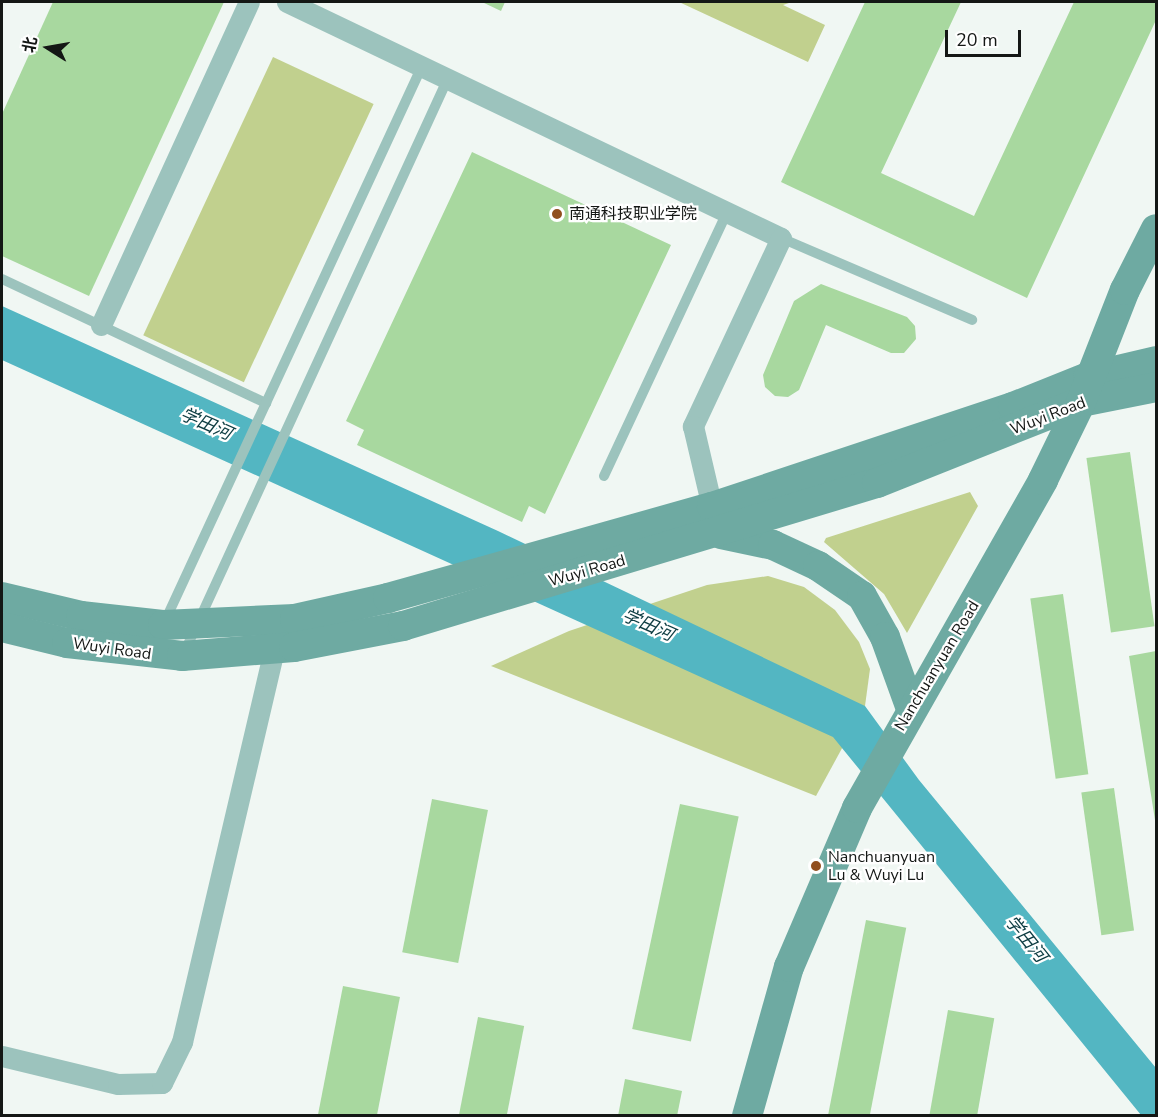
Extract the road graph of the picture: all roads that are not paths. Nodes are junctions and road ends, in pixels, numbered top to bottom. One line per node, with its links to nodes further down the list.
1 (249, 2): 10 (street)
2 (288, 2): 3 (street)
3 (424, 64): 4 (street); 14 (lane)
4 (449, 76): 5 (street); 20 (lane)
5 (726, 212): 7 (street); 15 (lane)
6 (1156, 229): 13 (main road, Nanchuanyuan Road)
7 (781, 238): 9 (lane); 16 (street)
8 (2, 279): 10 (lane)
9 (972, 320)
10 (101, 325): 14 (lane)
11 (1156, 361): 13 (main road, Wuyi Road)
12 (1156, 387): 13 (main road, Wuyi Road)
13 (1084, 389): 16 (main road, Wuyi Road); 24 (main road, Nanchuanyuan Road)
14 (266, 403): 18 (lane)
15 (604, 476)
16 (715, 520): 21 (main road, Wuyi Road); 21 (main road, Wuyi Road); 24 (main road)
17 (2, 597): 18 (main road, Wuyi Road)
18 (163, 625): 20 (main road, Wuyi Road); 22 (lane)
19 (2, 627): 22 (main road, Wuyi Road)
20 (197, 627): 21 (main road, Wuyi Road); 23 (lane)
21 (270, 635): 23 (main road, Wuyi Road); 25 (street)
22 (149, 656): 23 (main road, Wuyi Road)
23 (182, 656)
24 (904, 722): 26 (main road, Nanchuanyuan Road)
25 (2, 1056)
26 (747, 1116)

